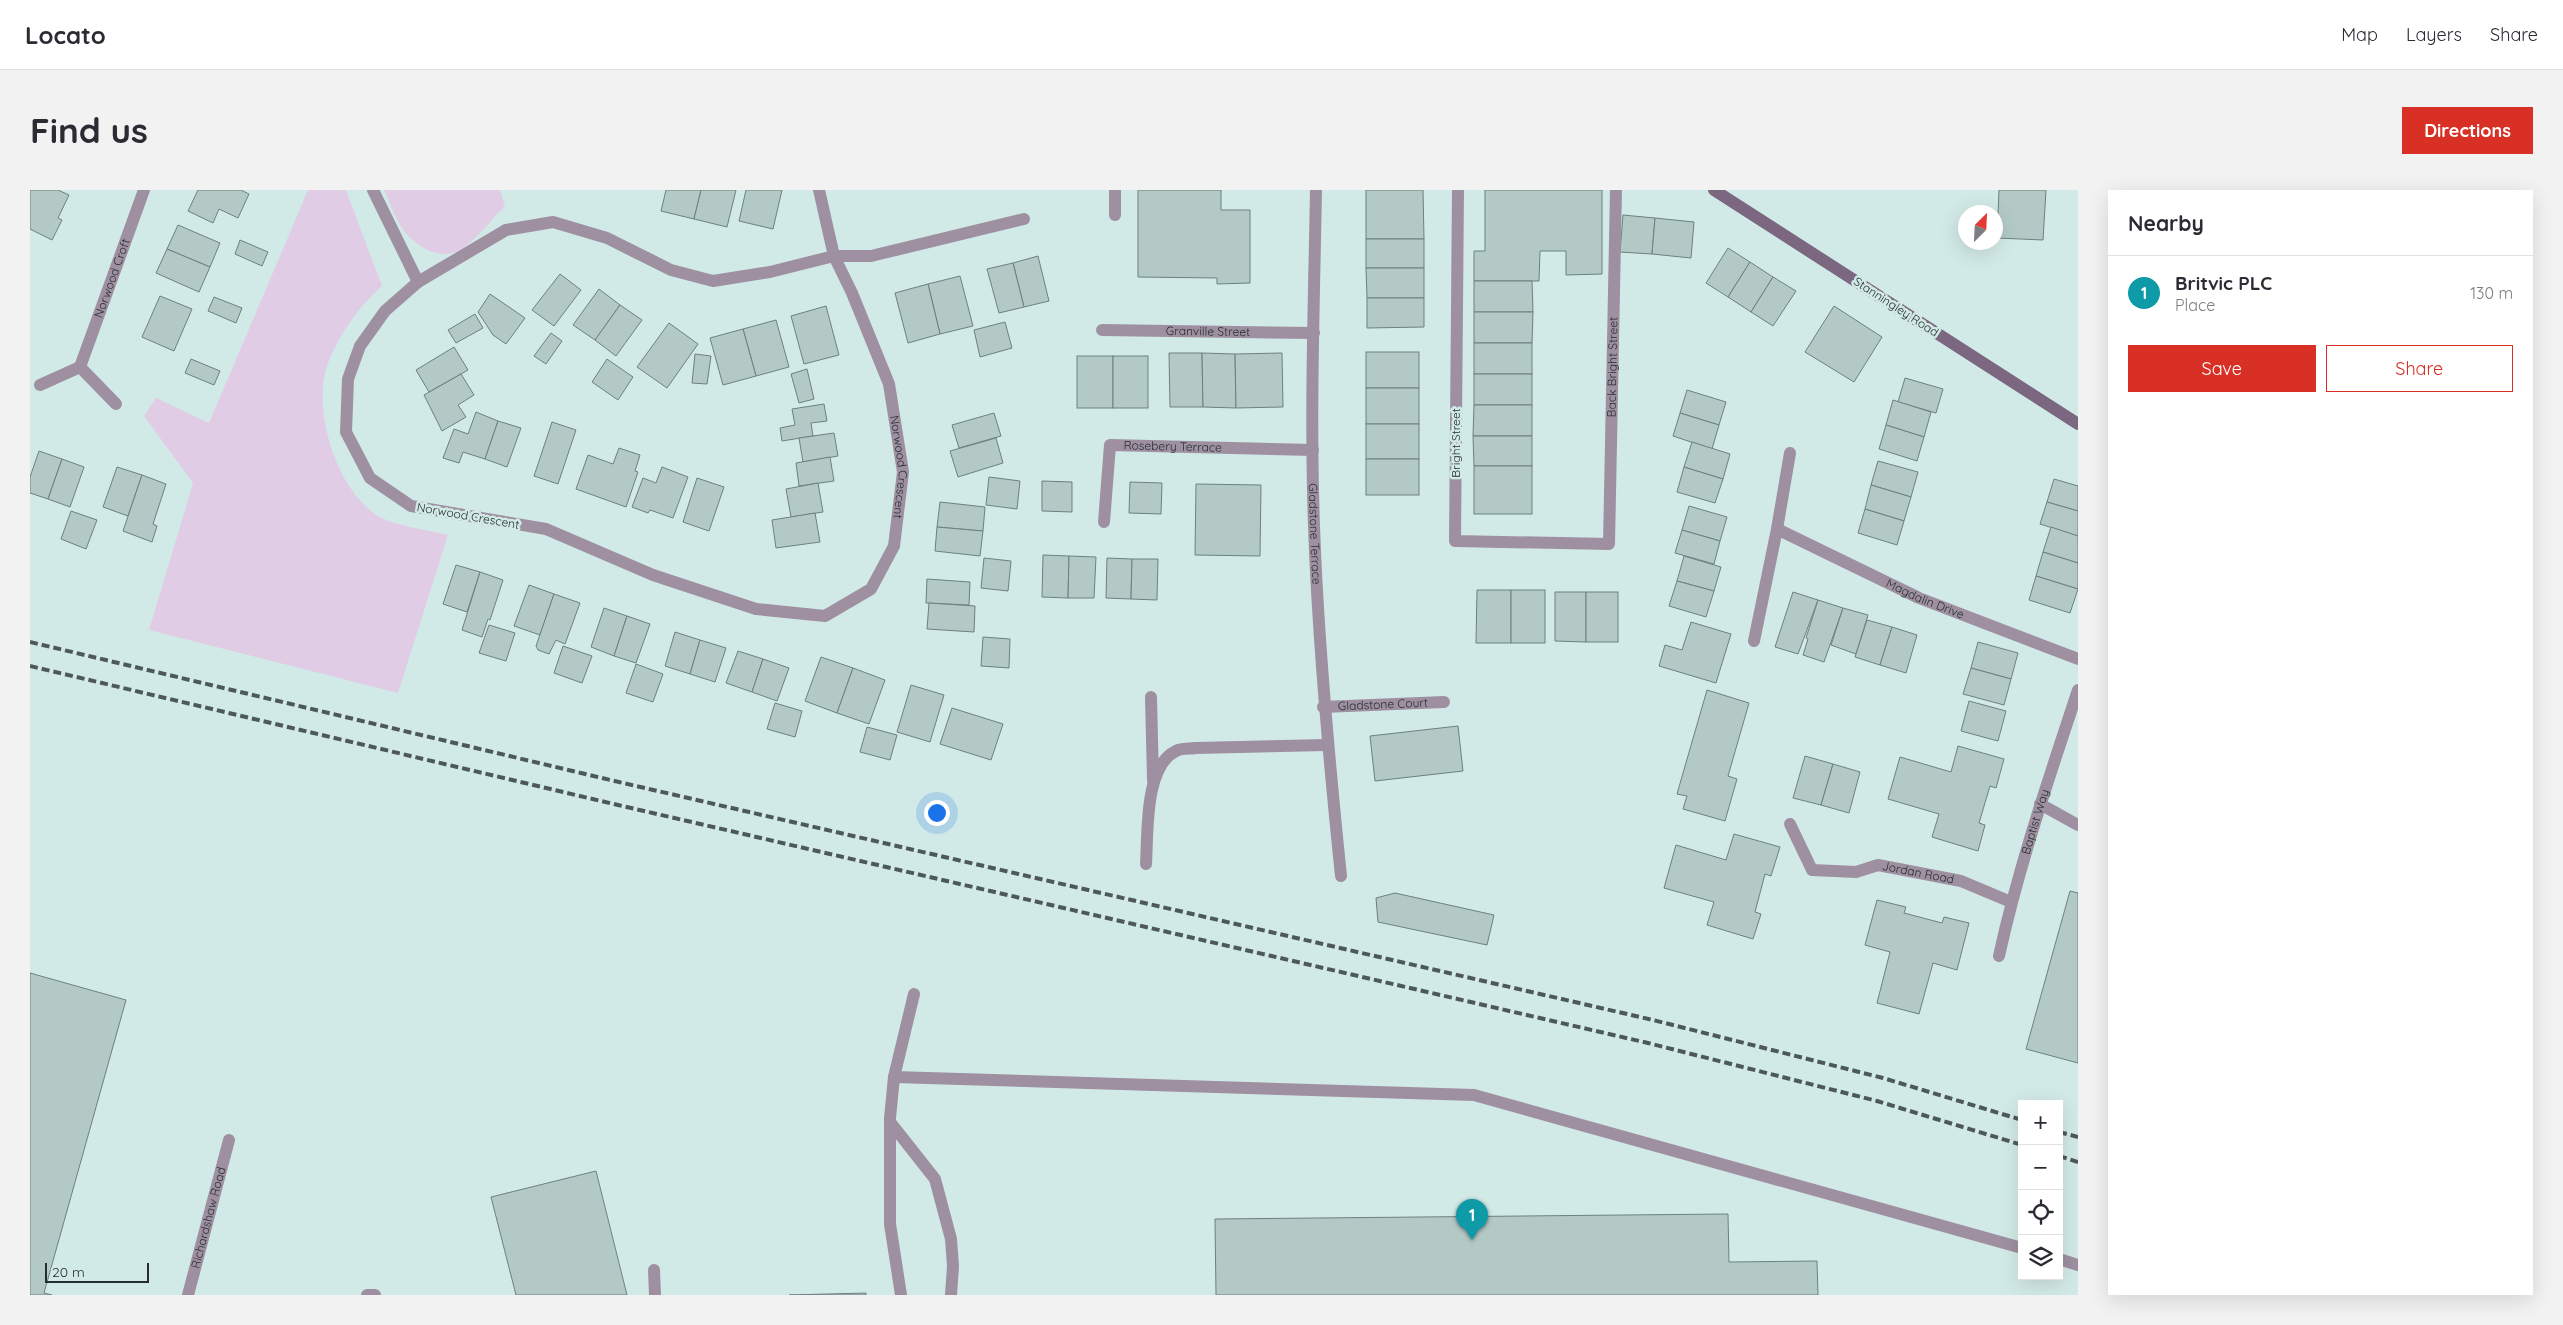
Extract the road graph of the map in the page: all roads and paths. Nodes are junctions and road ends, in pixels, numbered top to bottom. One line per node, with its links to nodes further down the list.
1 (144, 190): 15 (street, Norwood Croft)
2 (373, 190): 12 (street)
3 (819, 190): 11 (street, Norwood Crescent)
4 (1115, 190): 9 (street)
5 (1316, 190): 14 (street, Gladstone Terrace)
6 (1458, 190): 23 (street, Bright Street)
7 (1616, 190): 23 (street, Back Bright Street)
8 (1714, 190): 18 (main road, Stanningley Road)
9 (1115, 215)
10 (1024, 218): 11 (street, Norwood Crescent)
11 (834, 256): 12 (street, Norwood Crescent); 12 (street, Norwood Crescent)
12 (418, 282)
13 (1102, 330): 14 (street, Granville Street)
14 (1314, 333): 19 (street, Gladstone Terrace)
15 (80, 367): 16 (street); 17 (street)
16 (40, 385)
17 (116, 404)
18 (2078, 424)
19 (1313, 450): 21 (street, Rosebery Terrace); 29 (street, Gladstone Terrace)
20 (1790, 453): 22 (street)
21 (1104, 522)
22 (1777, 529): 24 (street); 25 (street, Magdalin Drive)
23 (1609, 544)
24 (1754, 641)
25 (2078, 659)
26 (2078, 690): 32 (street, Baptist Way)
27 (1151, 698): 31 (street)
28 (1444, 702): 29 (street, Gladstone Court)
29 (1323, 707): 30 (street, Gladstone Terrace)
30 (1327, 745): 31 (street); 36 (street, Gladstone Terrace)
31 (1153, 783): 35 (street)
32 (2040, 804): 34 (street); 37 (street, Baptist Way)
33 (1790, 824): 37 (street, Jordan Road)
34 (2078, 825)
35 (1146, 864)
36 (1341, 876)
37 (2011, 902): 38 (street, Baptist Way)
38 (1999, 956)
39 (914, 994): 40 (street)
40 (894, 1077): 41 (street); 43 (street)
41 (890, 1122): 51 (street); 52 (street)
42 (229, 1140): 47 (street, Richardshaw Road)
43 (2018, 1247)
44 (2063, 1260): 45 (street)
45 (2078, 1265)
46 (654, 1270): 50 (street)
47 (188, 1295)
48 (366, 1295): 49 (street)
49 (375, 1295)
50 (655, 1295)
51 (901, 1295)
52 (951, 1295)

